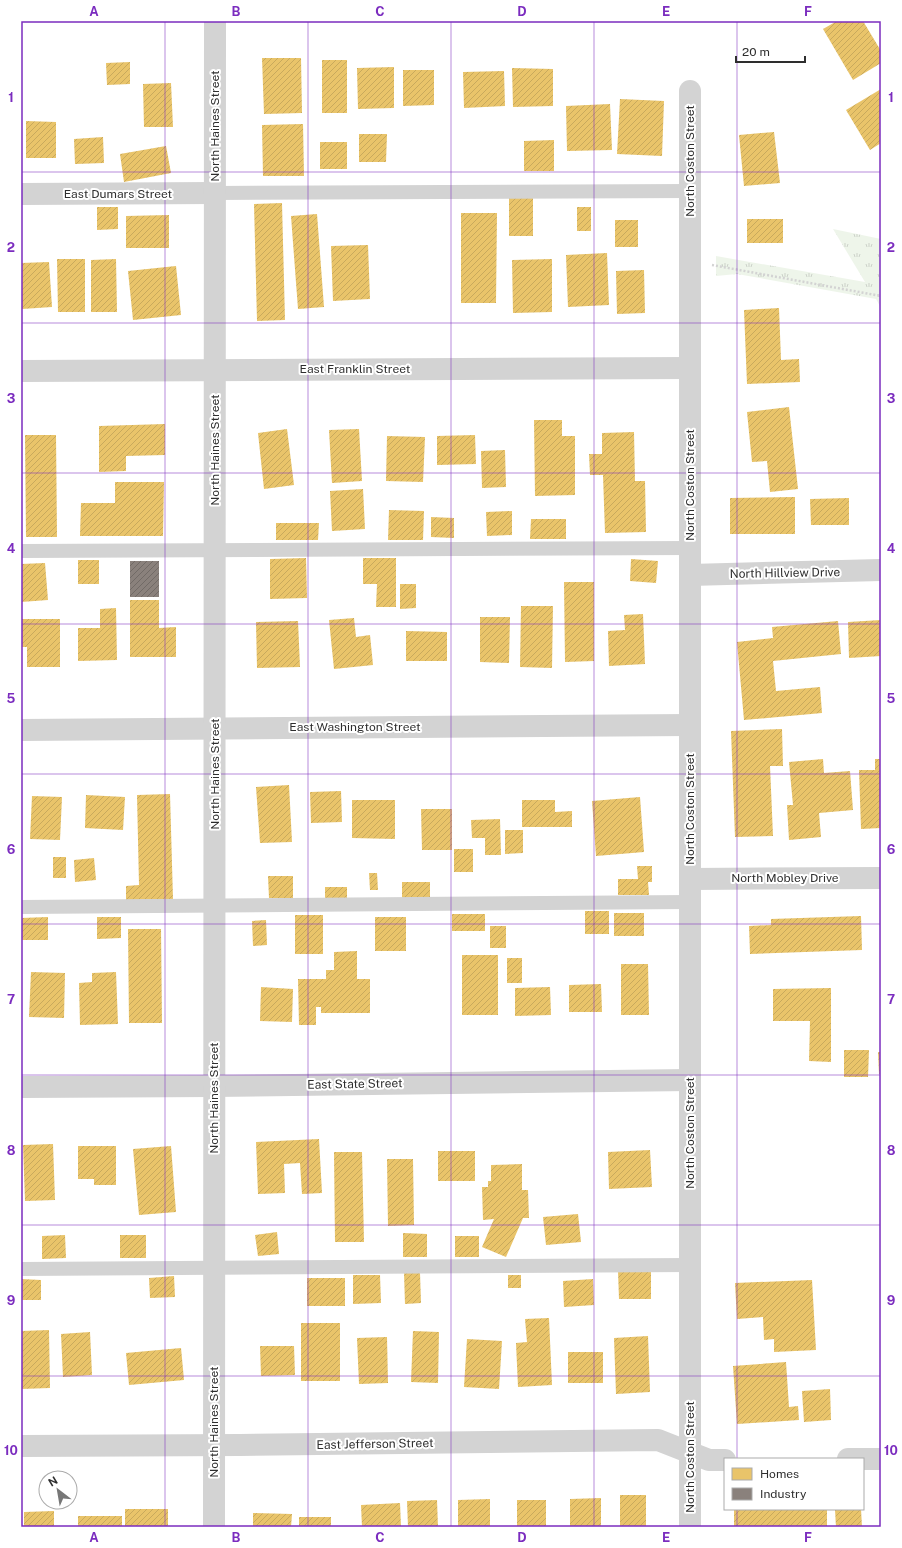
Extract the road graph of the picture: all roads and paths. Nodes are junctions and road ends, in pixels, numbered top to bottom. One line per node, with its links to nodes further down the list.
1 (215, 21): 4 (street, North Haines Street)
2 (690, 91): 3 (street, North Coston Street)
3 (690, 191): 4 (lane); 6 (street, North Coston Street)
4 (215, 193): 5 (street, East Dumars Street); 9 (street, North Haines Street)
5 (21, 194)
6 (690, 261): 7 (path); 8 (street, North Coston Street)
7 (881, 296)
8 (690, 368): 9 (street, East Franklin Street); 11 (street, North Coston Street)
9 (215, 370): 10 (street, East Franklin Street); 12 (street, North Haines Street)
10 (21, 371)
11 (690, 548): 12 (lane); 15 (street, North Coston Street)
12 (215, 550): 13 (lane); 17 (street, North Haines Street)
13 (21, 551)
14 (881, 570): 15 (street, North Hillview Drive)
15 (690, 575): 16 (street, North Coston Street)
16 (690, 725): 17 (street, East Washington Street); 20 (street, North Coston Street)
17 (215, 729): 18 (street, East Washington Street); 22 (street, North Haines Street)
18 (21, 730)
19 (881, 878): 20 (street, North Mobley Drive)
20 (690, 879): 21 (street, North Coston Street)
21 (690, 902): 22 (lane); 24 (street, North Coston Street)
22 (215, 906): 23 (lane); 25 (street, North Haines Street)
23 (21, 907)
24 (690, 1080): 25 (street, East State Street); 27 (street, North Coston Street)
25 (214, 1086): 26 (street, East State Street); 28 (street, North Haines Street)
26 (21, 1087)
27 (690, 1265): 28 (lane); 32 (street, North Coston Street)
28 (214, 1268): 29 (lane); 31 (street, North Haines Street)
29 (21, 1269)
30 (21, 1446): 31 (street, East Jefferson Street)
31 (214, 1446): 32 (street, East Jefferson Street); 36 (street, North Haines Street)
32 (690, 1452): 35 (street, East Jefferson Street); 37 (street, North Coston Street)
33 (864, 1459): 34 (street)
34 (881, 1459)
35 (724, 1460)
36 (214, 1527)
37 (690, 1527)

